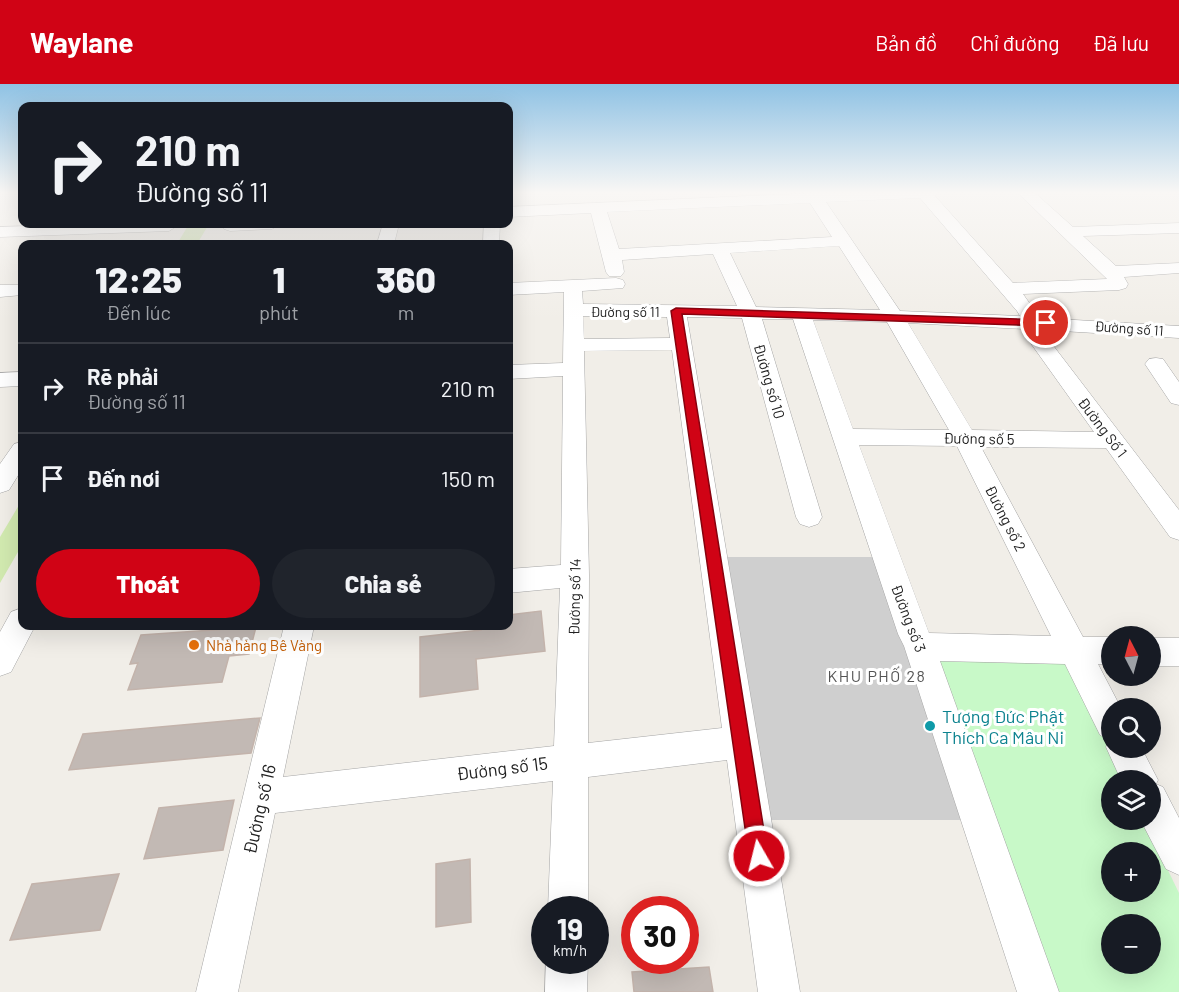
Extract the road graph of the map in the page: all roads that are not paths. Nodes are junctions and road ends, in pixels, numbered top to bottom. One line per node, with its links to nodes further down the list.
1 (606, 235): 7 (street)
2 (840, 235): 5 (street, Đường số 2)
3 (963, 235): 11 (street, Đường Số 1)
4 (1073, 235): 9 (street)
5 (845, 242): 6 (street); 20 (street, Đường số 2)
6 (720, 249): 7 (street); 18 (street, Đường số 10)
7 (612, 255): 10 (street)
8 (1179, 268): 9 (street)
9 (1112, 272): 11 (street)
10 (616, 284): 15 (street, Đường số 11); 16 (street)
11 (1009, 289): 21 (street, Đường Số 1)
12 (513, 290): 15 (street, Đường số 11)
13 (0, 291): 14 (street)
14 (18, 291)
15 (574, 298): 16 (street, Đường số 11); 24 (street, Đường số 14)
16 (626, 310): 17 (street, Đường số 11)
17 (676, 311): 18 (street, Đường số 11); 23 (street)
18 (750, 312): 19 (street, Đường số 11); 35 (street, Đường số 10)
19 (801, 314): 20 (street, Đường số 11); 30 (street, Đường số 3)
20 (894, 317): 21 (street, Đường số 11); 31 (street, Đường số 2)
21 (1033, 322): 22 (street, Đường số 11); 32 (street, Đường Số 1)
22 (1179, 332)
23 (682, 344): 24 (street); 48 (street)
24 (573, 357): 26 (street); 37 (street, Đường số 14)
25 (1156, 364): 29 (street)
26 (513, 371)
27 (18, 379): 28 (street)
28 (0, 380)
29 (1179, 398)
30 (844, 437): 31 (street, Đường số 5); 41 (street, Đường số 3)
31 (965, 438): 32 (street, Đường số 5); 42 (street, Đường số 2)
32 (1113, 440): 36 (street, Đường Số 1)
33 (18, 456): 34 (street)
34 (0, 484)
35 (809, 517)
36 (1179, 530)
37 (575, 575): 38 (street); 49 (street, Đường số 14)
38 (513, 581)
39 (18, 628): 46 (street)
40 (298, 630): 50 (street, Đường số 16)
41 (918, 642): 42 (street); 58 (street, Đường số 3)
42 (1074, 650): 43 (street); 47 (street, Đường số 2)
43 (1101, 651)
44 (1161, 652): 45 (street)
45 (1179, 652)
46 (0, 662)
47 (1101, 702)
48 (742, 742): 49 (street, Đường số 15); 57 (street)
49 (570, 760): 50 (street, Đường số 15); 53 (street, Đường số 14)
50 (262, 797): 55 (street, Đường số 16)
51 (1161, 821): 52 (street)
52 (1179, 856)
53 (568, 896)
54 (567, 974): 56 (street)
55 (217, 992)
56 (566, 992)
57 (779, 992)
58 (1038, 992)

